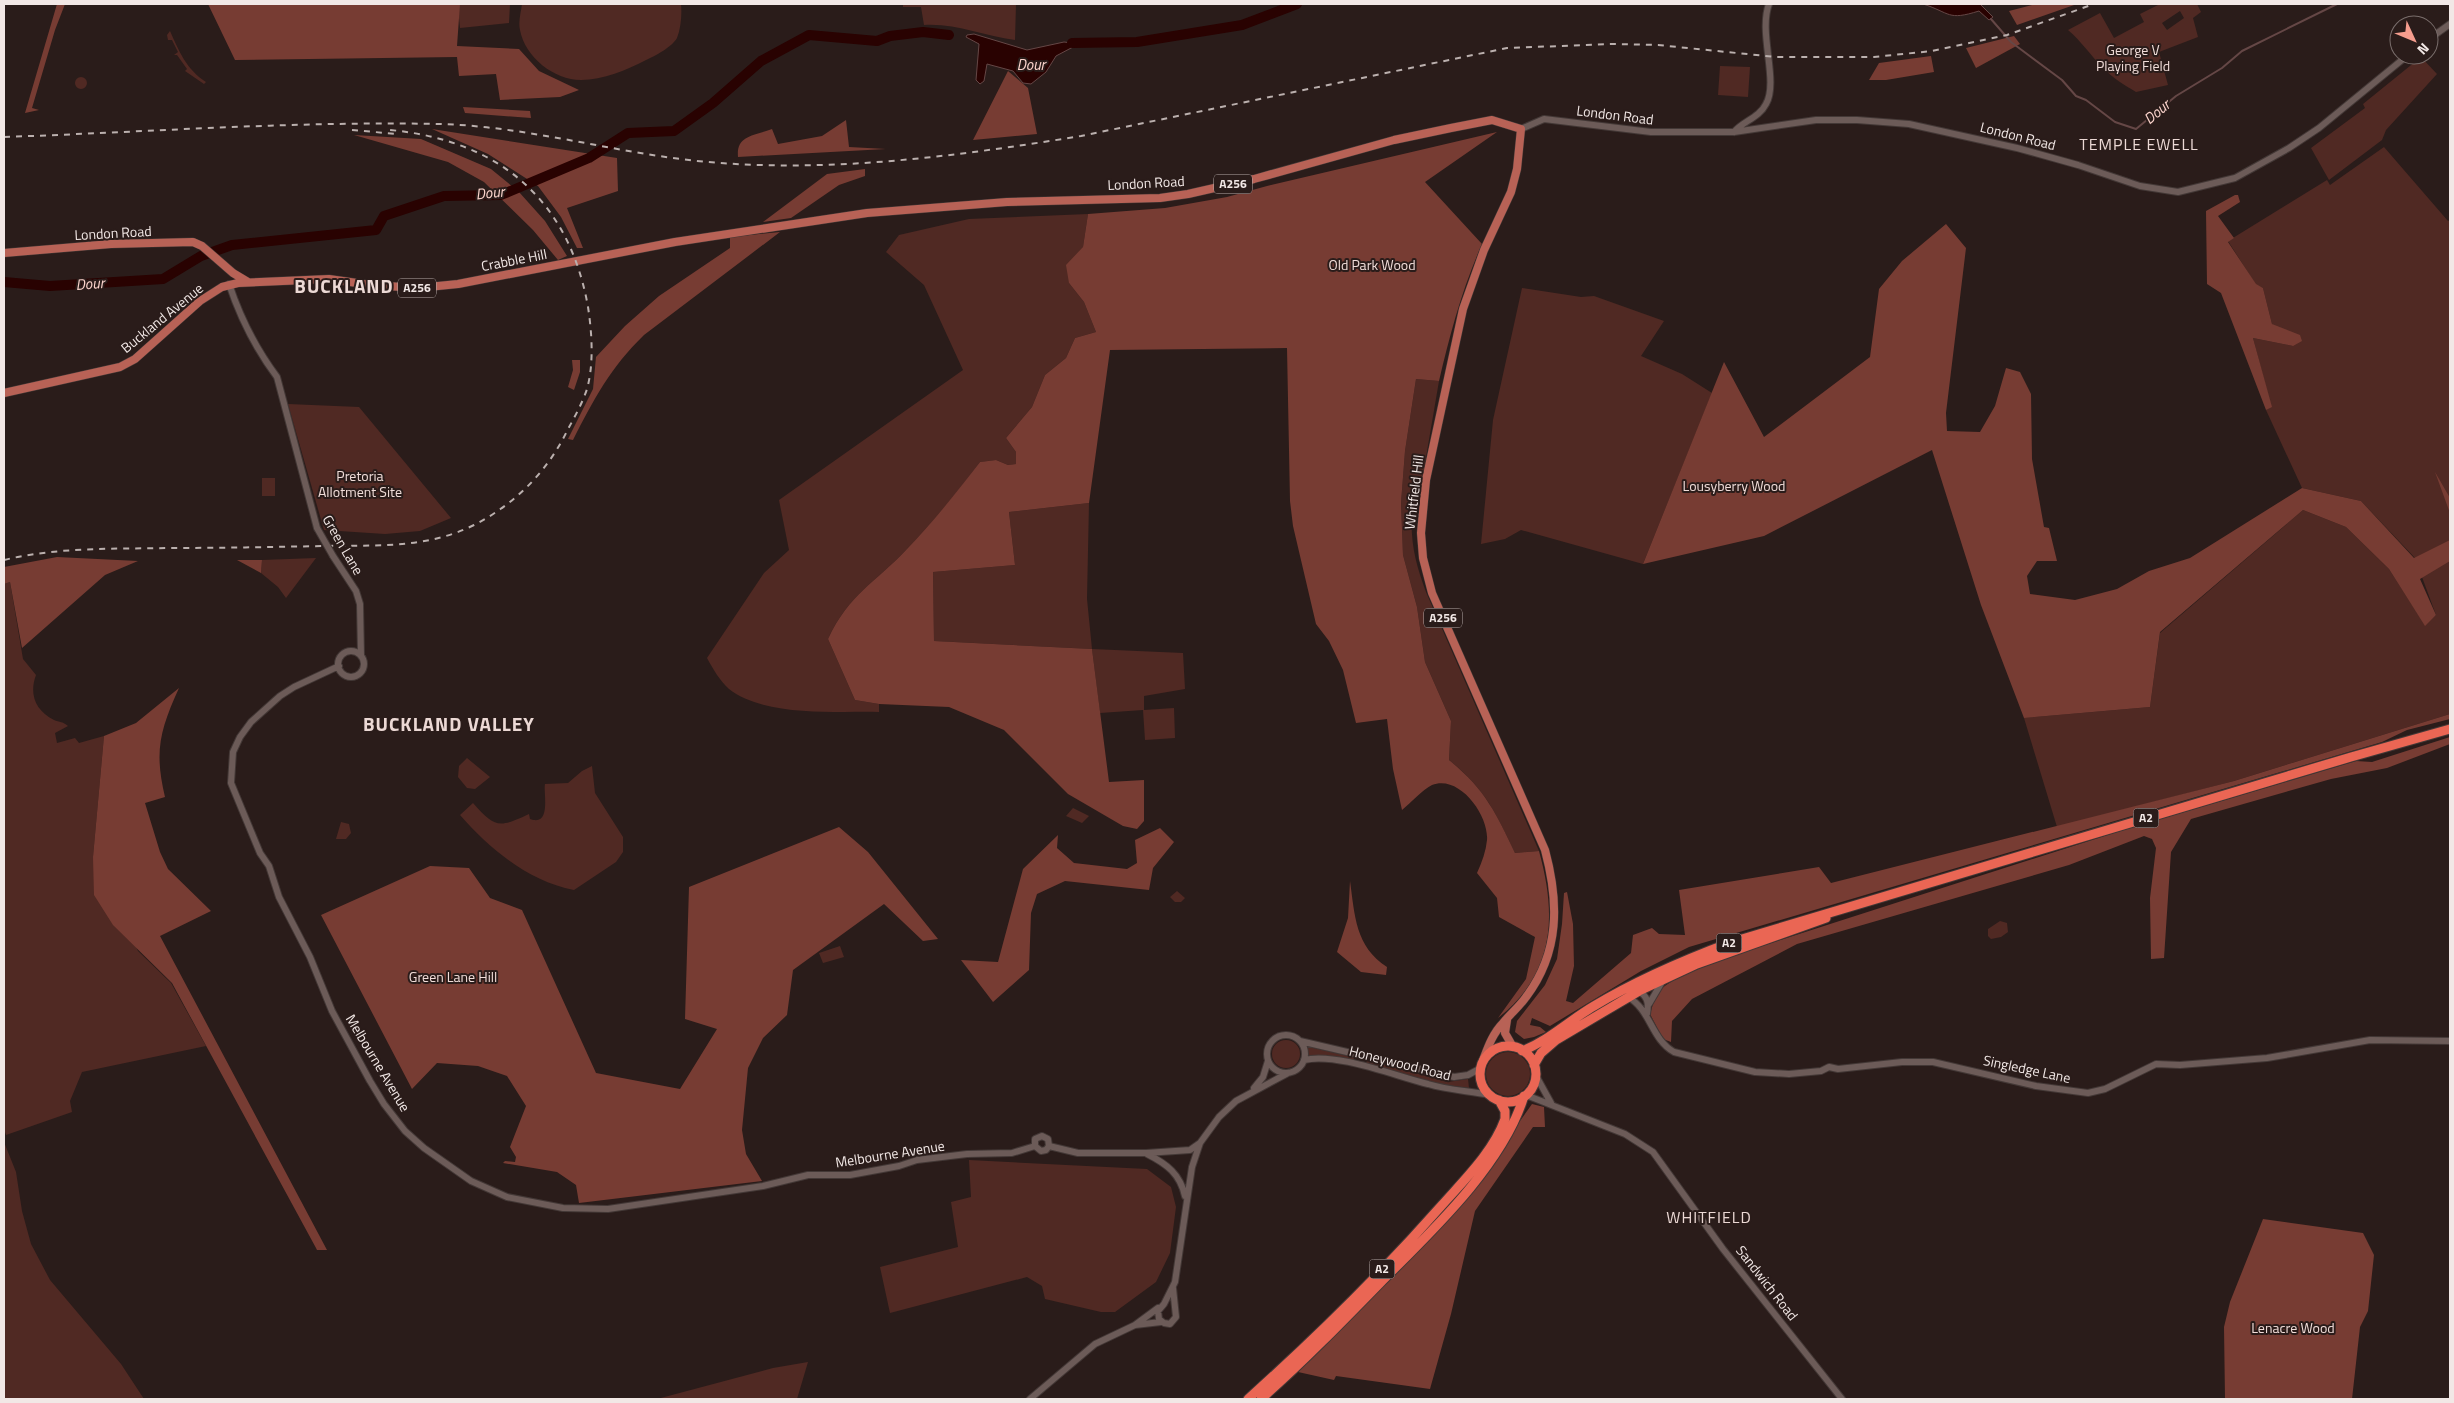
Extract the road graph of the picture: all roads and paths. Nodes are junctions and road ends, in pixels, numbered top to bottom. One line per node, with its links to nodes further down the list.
1 (1769, 4): 6 (street)
2 (2450, 24): 3 (street)
3 (2439, 32)
4 (2396, 65): 6 (street, London Road)
5 (1521, 129): 6 (street, London Road); 7 (main road, London Road / A256); 23 (main road, Whitfield Hill / A256)
6 (1734, 132)
7 (782, 225): 10 (main road, Crabble Hill / A256)
8 (4, 253): 9 (main road, London Road)
9 (218, 261): 10 (main road, London Road); 11 (main road, London Road)
10 (248, 282): 11 (main road, Buckland Avenue / A256)
11 (229, 284): 12 (main road, Buckland Avenue / A256); 13 (street, Green Lane, bridge)
12 (4, 393)
13 (360, 638): 14 (street, Green Lane); 15 (street, Green Lane)
14 (352, 652): 15 (street); 16 (street)
15 (360, 656): 16 (street)
16 (339, 666): 40 (street, Melbourne Avenue)
17 (2450, 730): 18 (highway, A2)
18 (1842, 910): 19 (highway, A2); 21 (highway, A2)
19 (1666, 978): 20 (highway, A2); 22 (street)
20 (1639, 991): 21 (highway, A2); 22 (street)
21 (1624, 993): 24 (street, Singledge Lane); 27 (highway, A2); 31 (highway, A2)
22 (1649, 1004): 24 (street)
23 (1511, 1014): 27 (main road); 30 (main road, Whitfield Hill / A256)
24 (1647, 1014): 26 (street, Singledge Lane)
25 (1300, 1040): 28 (street); 29 (street); 30 (street, Honeywood Road)
26 (2450, 1041)
27 (1518, 1049): 30 (highway); 31 (highway)
28 (1304, 1060): 32 (street); 34 (street, Honeywood Road)
29 (1268, 1061): 32 (street); 33 (street)
30 (1482, 1064): 34 (highway)
31 (1535, 1070): 35 (highway); 37 (street)
32 (1288, 1073): 33 (street)
33 (1251, 1091): 39 (street)
34 (1489, 1094): 36 (highway)
35 (1525, 1096): 36 (highway); 37 (street, Sandwich Road); 38 (highway, A2)
36 (1499, 1100): 38 (highway)
37 (1551, 1103): 52 (street, Sandwich Road)
38 (1508, 1124): 50 (highway, A2); 51 (highway, A2)
39 (1200, 1143): 42 (street, Melbourne Avenue); 43 (street)
40 (1035, 1146): 41 (street, Melbourne Avenue); 41 (street, Melbourne Avenue)
41 (1049, 1146): 42 (street, Melbourne Avenue)
42 (1146, 1153): 43 (street)
43 (1186, 1200): 44 (street)
44 (1174, 1288): 45 (street); 46 (street)
45 (1161, 1306): 46 (street); 47 (street); 48 (street)
46 (1174, 1306): 47 (street)
47 (1161, 1322): 48 (street)
48 (1135, 1325): 49 (street)
49 (1030, 1399)
50 (1248, 1399)
51 (1261, 1399)
52 (1842, 1399)

